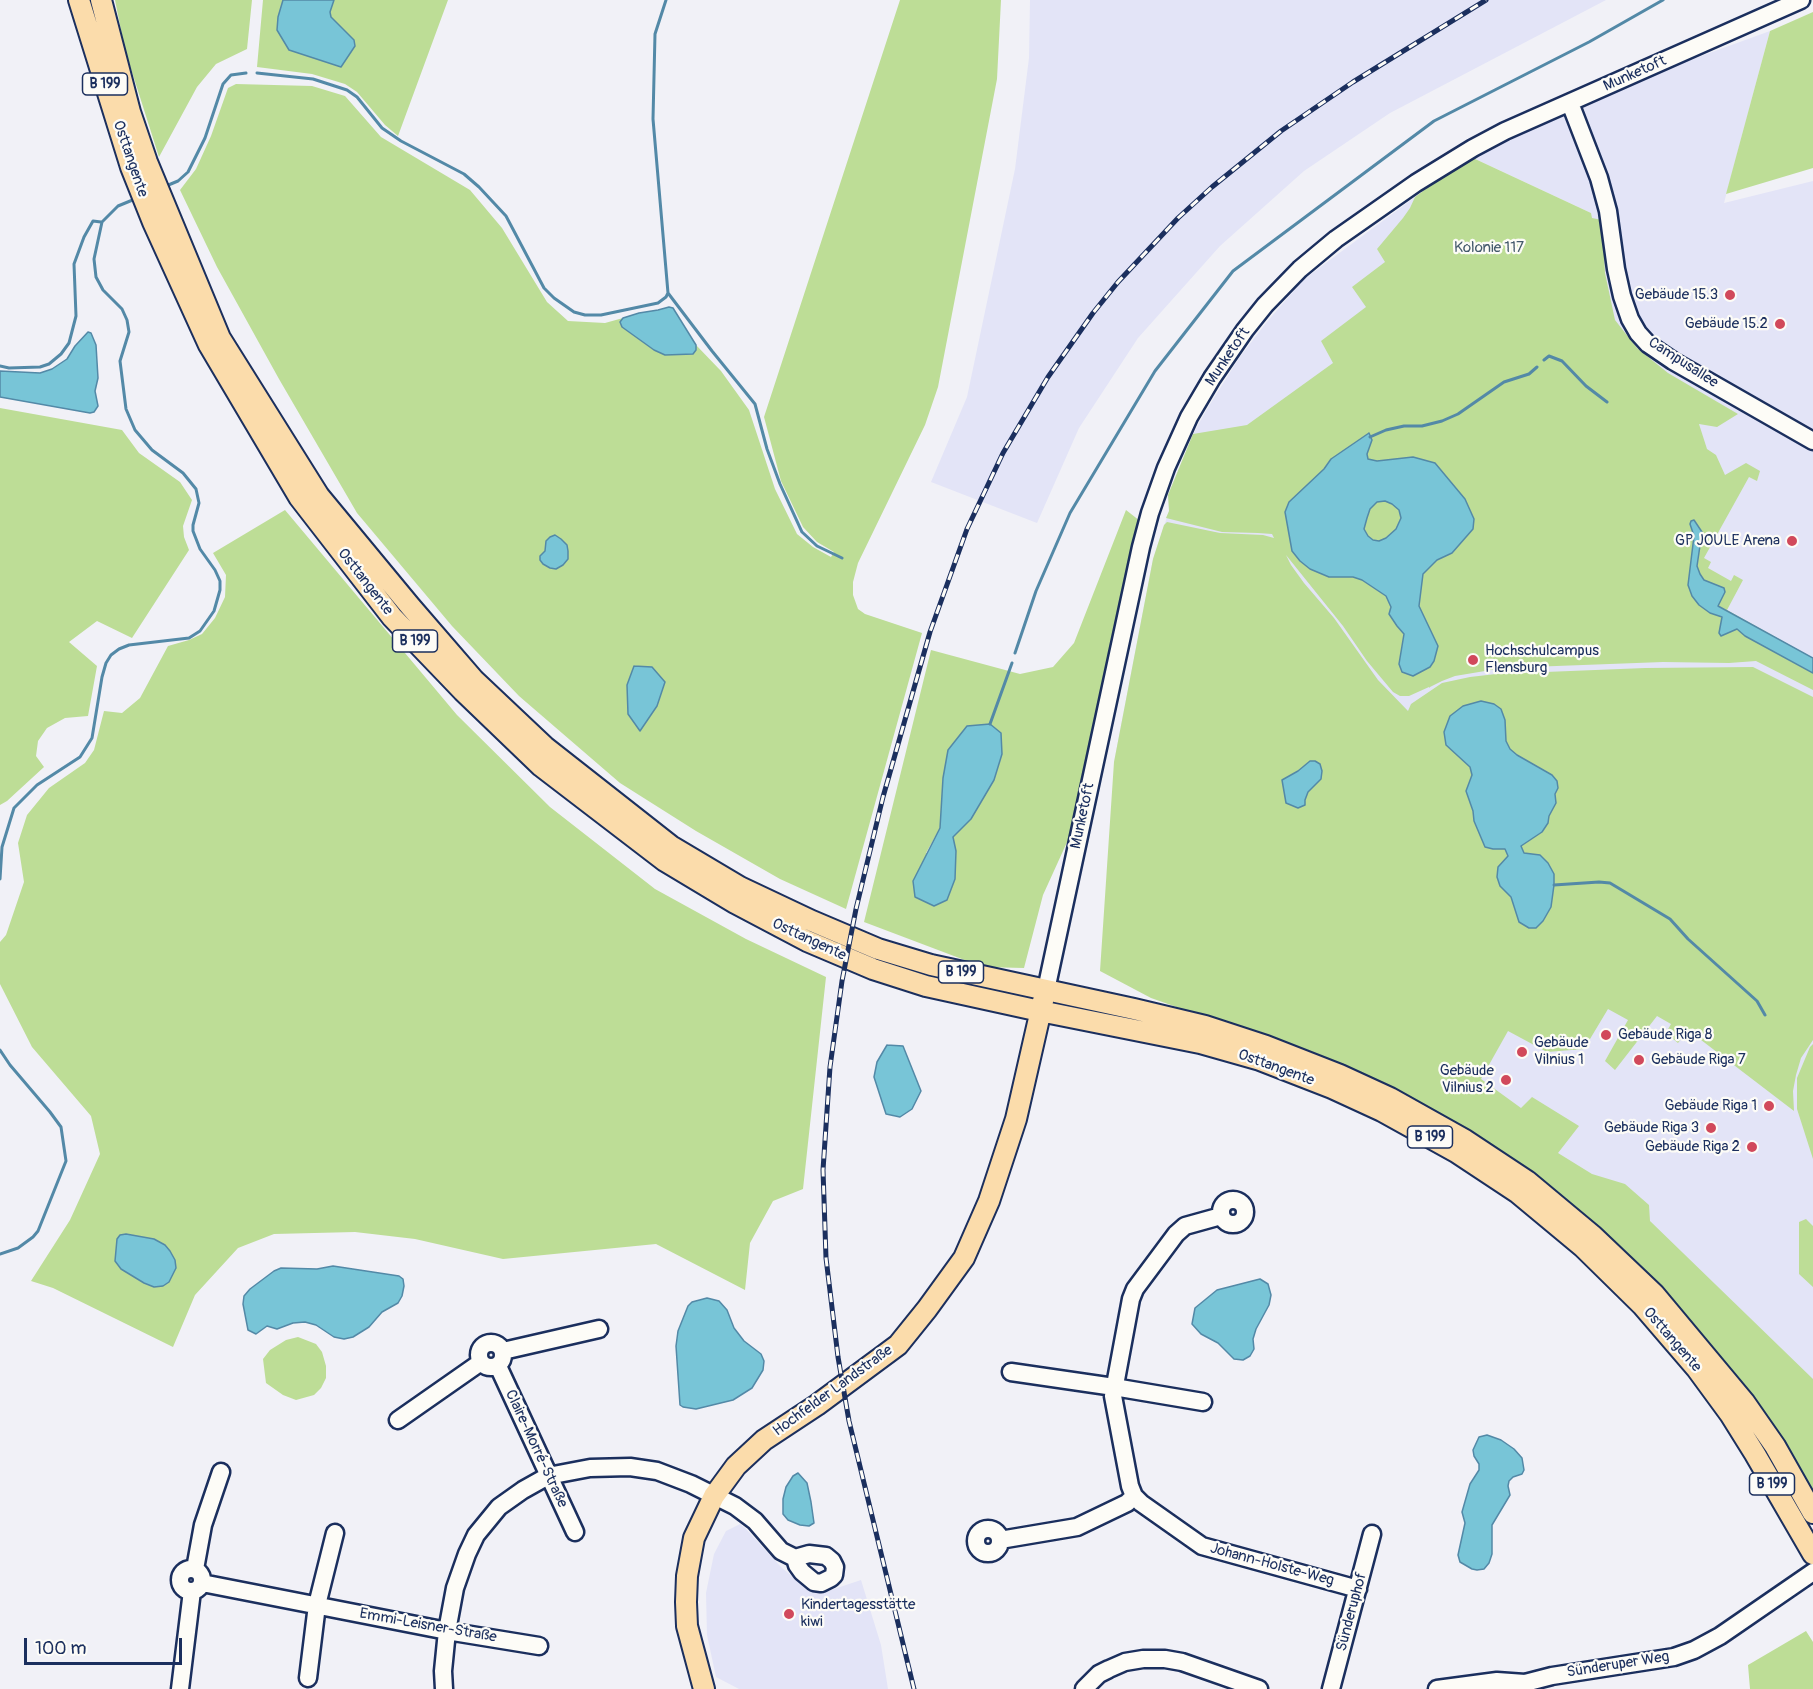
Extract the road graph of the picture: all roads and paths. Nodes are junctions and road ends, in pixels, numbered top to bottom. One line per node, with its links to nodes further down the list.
1 (79, 0): 5 (main road, Osttangente / B 199)
2 (101, 0): 5 (main road, Osttangente / B 199)
3 (1801, 0): 4 (street, Munketoft)
4 (1570, 103): 7 (street, Campusallee); 8 (street, Munketoft)
5 (139, 165): 6 (main road, Osttangente / B 199)
6 (161, 219): 8 (main road, Osttangente / B 199); 9 (main road, Osttangente / B 199)
7 (1813, 441)
8 (1046, 990): 9 (main road, Munketoft); 21 (main road, Osttangente / B 199)
9 (1040, 1011): 19 (main road, Hochfelder Landstraße); 26 (main road, Osttangente / B 199)
10 (1221, 1216): 14 (street)
11 (599, 1329): 12 (street)
12 (500, 1359): 16 (street); 18 (street, Claire-Morré-Straße)
13 (1011, 1372): 14 (street)
14 (1114, 1387): 15 (street); 20 (street)
15 (1203, 1402)
16 (398, 1420)
17 (221, 1472): 29 (street)
18 (548, 1476): 19 (street); 22 (street, Claire-Morré-Straße); 32 (street)
19 (714, 1496): 27 (street); 39 (main road, Hochfelder Landstraße)
20 (1134, 1496): 25 (street); 30 (street, Johann-Holste-Weg)
21 (1813, 1513)
22 (575, 1532)
23 (335, 1533): 31 (street)
24 (1372, 1534): 30 (street, Sünderuphof)
25 (1000, 1540)
26 (1813, 1554)
27 (795, 1558)
28 (1813, 1572): 35 (street, Sünderuper Weg)
29 (196, 1581): 31 (street, Emmi-Leisner-Straße); 37 (street)
30 (1358, 1589): 41 (street, Sünderuphof)
31 (317, 1605): 32 (street, Emmi-Leisner-Straße); 34 (street)
32 (447, 1631): 33 (street, Emmi-Leisner-Straße); 38 (street)
33 (539, 1646)
34 (308, 1678)
35 (1526, 1686): 42 (street, Sünderuper Weg)
36 (1089, 1688): 40 (street)
37 (180, 1689)
38 (444, 1689)
39 (704, 1689)
40 (1259, 1689)
41 (1331, 1689)
42 (1437, 1689)

